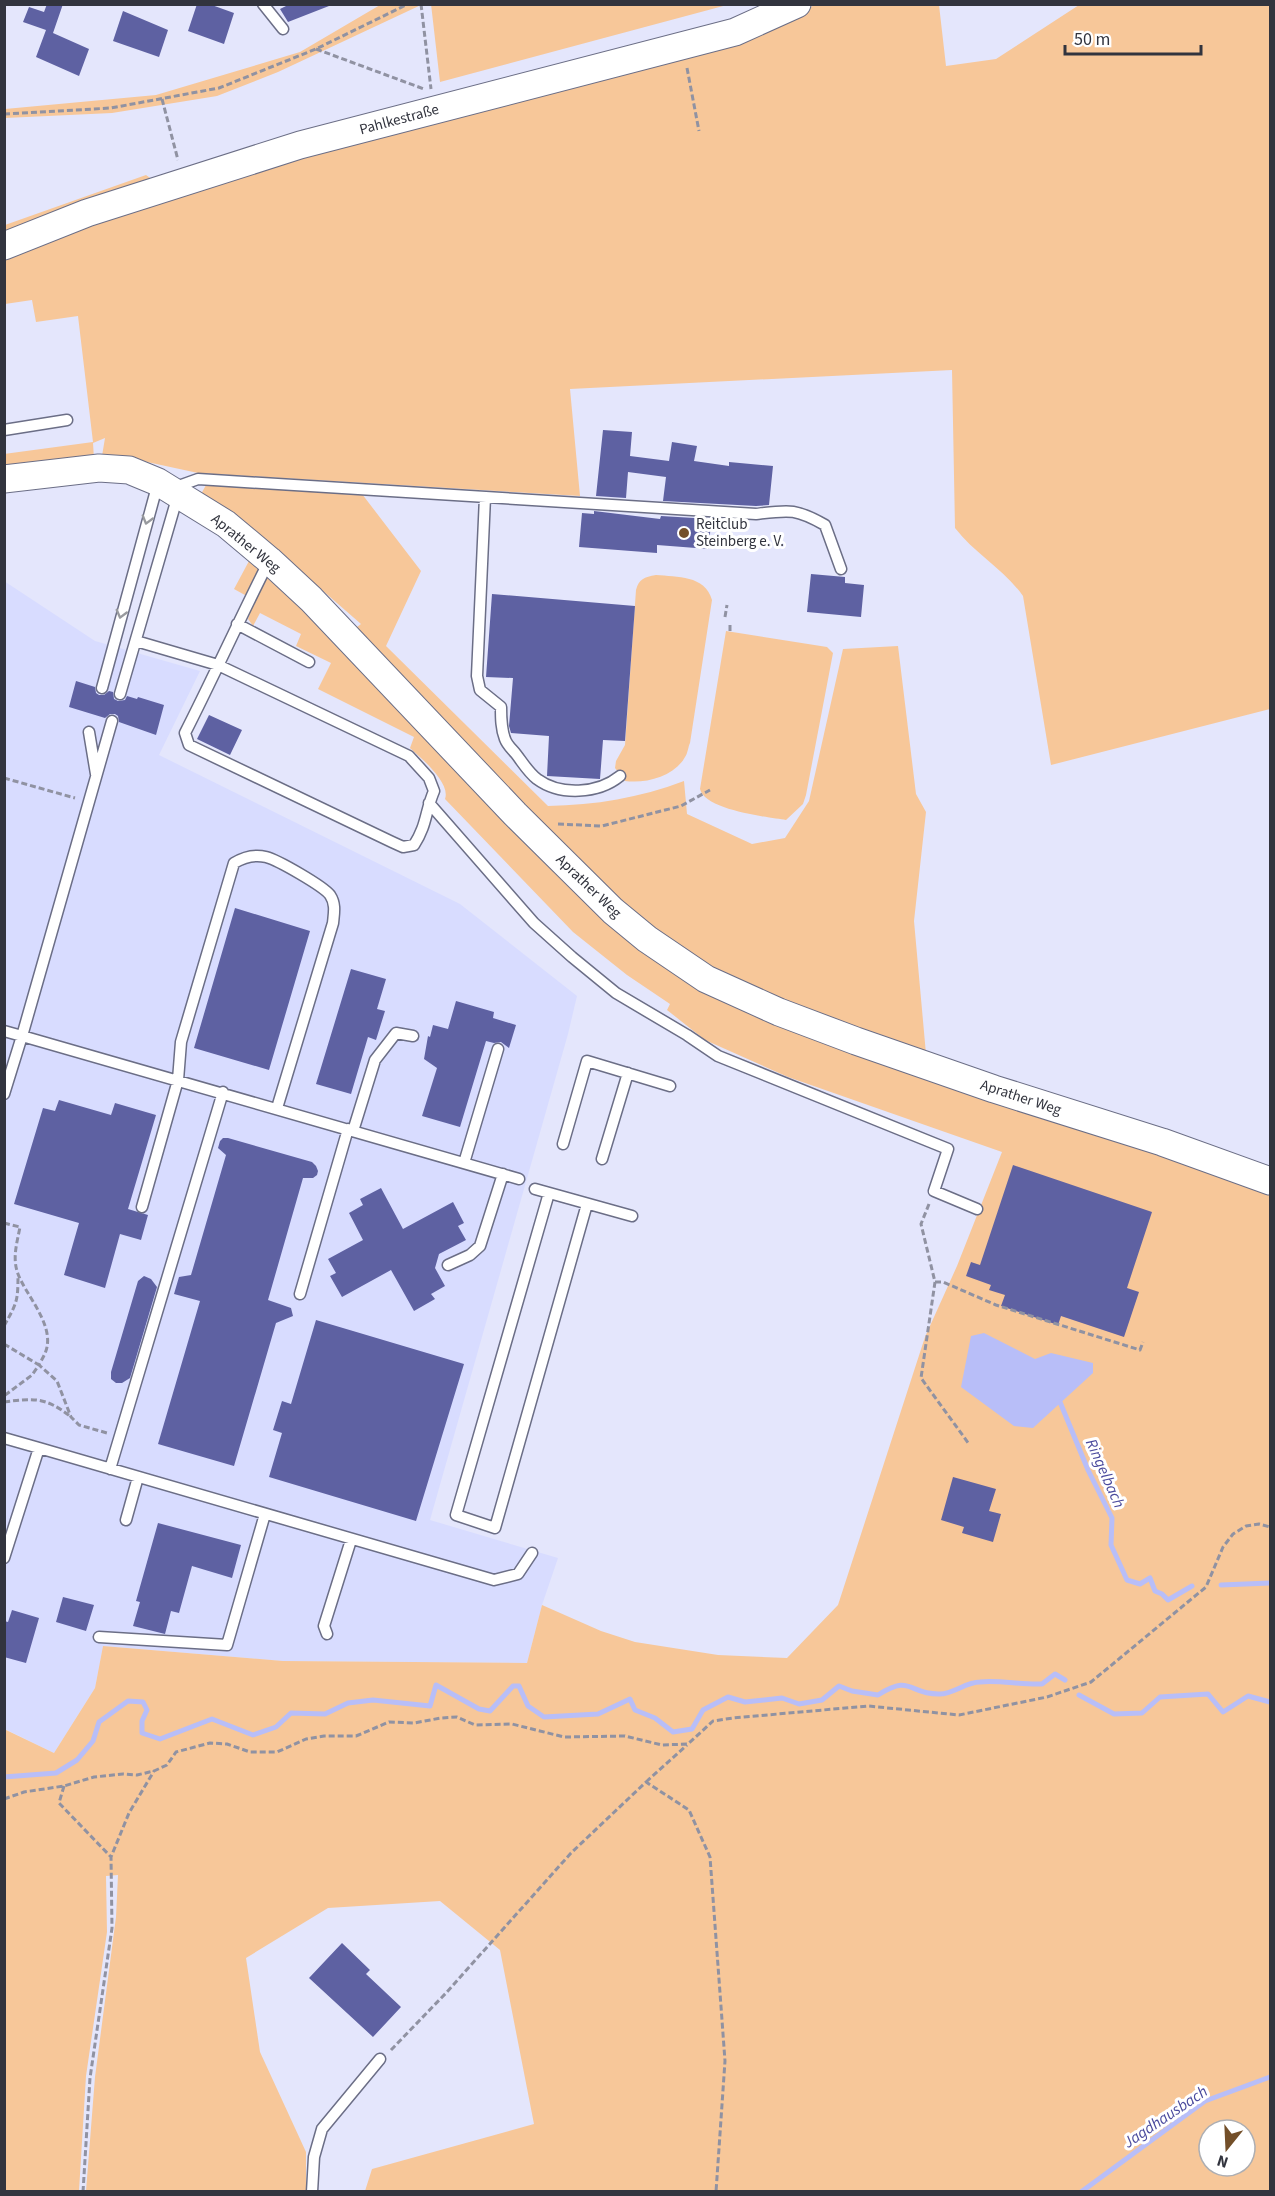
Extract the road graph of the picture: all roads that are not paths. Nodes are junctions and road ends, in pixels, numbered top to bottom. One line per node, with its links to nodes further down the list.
1 (263, 4): 3 (lane)
2 (797, 4): 4 (street, Pahlkestraße)
3 (283, 29)
4 (4, 246)
5 (67, 420): 6 (lane)
6 (4, 430)
7 (4, 479): 8 (street, Aprather Weg)
8 (169, 488): 9 (lane); 10 (street, Aprather Weg); 13 (lane); 16 (lane, one-way to 16)
9 (485, 497): 11 (lane); 22 (lane)
10 (269, 560): 12 (lane); 41 (street, Aprather Weg)
11 (841, 568)
12 (237, 624): 14 (lane); 15 (lane)
13 (136, 641): 15 (lane); 17 (lane)
14 (309, 662)
15 (218, 665): 24 (lane); 24 (lane)
16 (107, 670): 17 (lane); 18 (lane)
17 (126, 673): 19 (lane)
18 (102, 688)
19 (120, 694)
20 (112, 721): 23 (lane)
21 (89, 732): 23 (lane)
22 (620, 776)
23 (96, 777): 26 (lane)
24 (429, 802): 46 (lane)
25 (4, 1031): 26 (lane)
26 (22, 1036): 30 (lane); 33 (lane)
27 (413, 1036): 35 (lane)
28 (498, 1049): 38 (lane)
29 (628, 1073): 31 (lane); 36 (lane); 37 (lane)
30 (178, 1080): 32 (lane); 34 (lane); 45 (lane)
31 (670, 1086)
32 (223, 1092): 34 (lane); 52 (lane)
33 (4, 1094)
34 (277, 1108): 35 (lane)
35 (350, 1130): 38 (lane); 49 (lane)
36 (563, 1144)
37 (602, 1159)
38 (464, 1163): 39 (lane)
39 (503, 1174): 40 (lane); 48 (lane)
40 (519, 1179)
41 (1270, 1181)
42 (535, 1189): 43 (lane)
43 (549, 1193): 44 (lane); 44 (lane)
44 (587, 1204): 47 (lane)
45 (142, 1208)
46 (977, 1209)
47 (632, 1216)
48 (448, 1265)
49 (300, 1294)
50 (4, 1438): 51 (lane)
51 (39, 1448): 52 (lane); 58 (lane)
52 (110, 1469): 53 (lane)
53 (138, 1477): 54 (lane); 55 (lane)
54 (265, 1515): 56 (lane); 60 (lane)
55 (126, 1520)
56 (351, 1540): 57 (lane); 59 (lane)
57 (532, 1553)
58 (4, 1557)
59 (327, 1634)
60 (99, 1638)
61 (380, 2059): 62 (lane)
62 (312, 2192)

